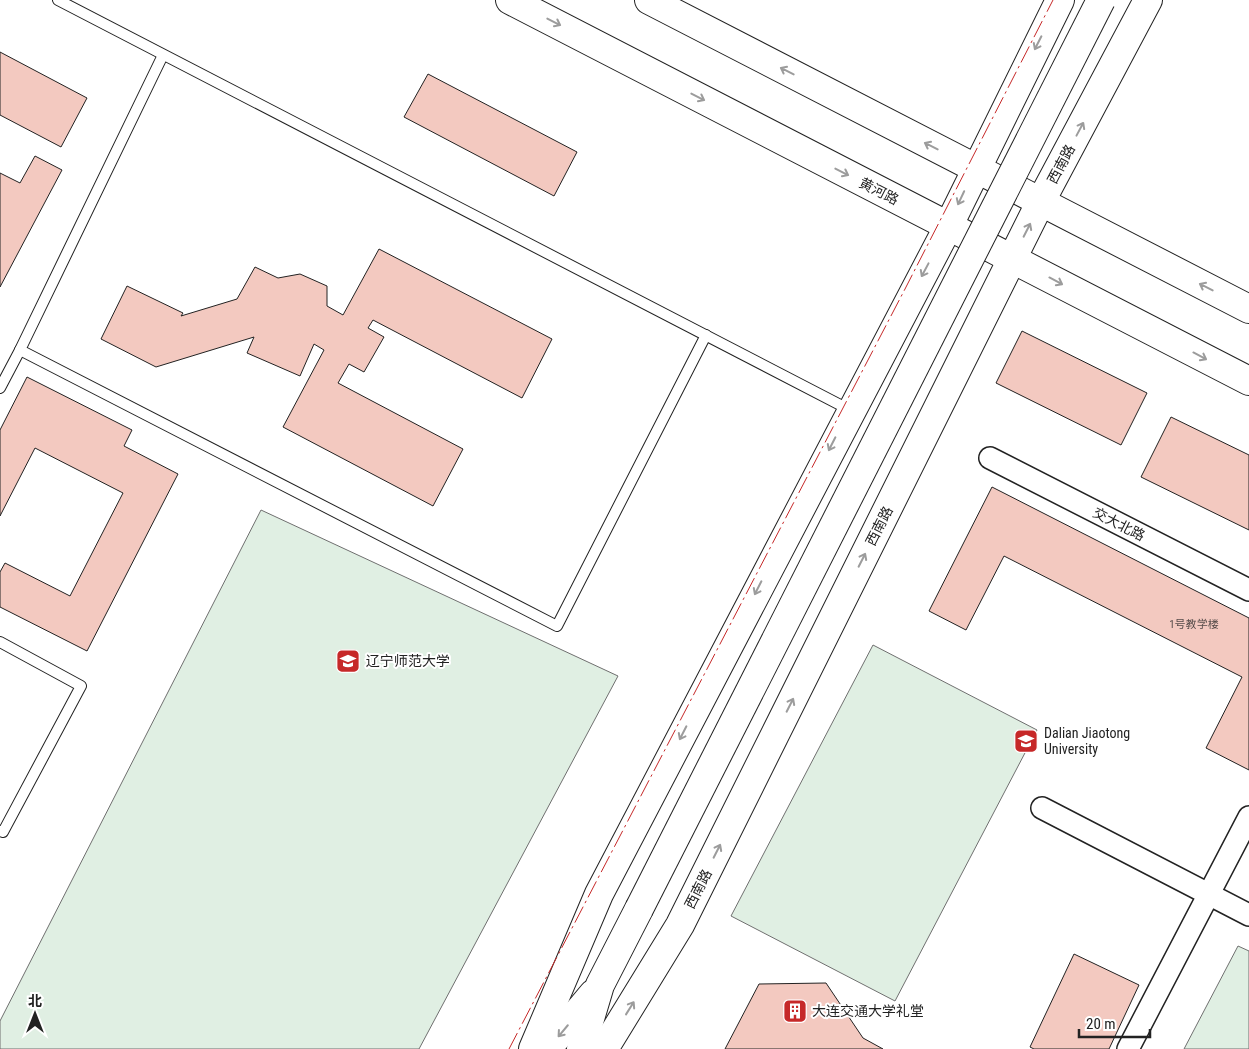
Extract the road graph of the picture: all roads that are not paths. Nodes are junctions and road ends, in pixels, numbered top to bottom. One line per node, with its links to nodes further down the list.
1 (58, 0): 7 (lane)
2 (510, 0): 10 (main road, 黄河路, one-way to 10)
3 (649, 0): 8 (main road, one-way to 3)
4 (1060, 0): 8 (main road, one-way to 8)
5 (1102, 0): 26 (main road, bridge)
6 (1148, 0): 9 (main road, 西南路, one-way to 6)
7 (163, 54): 13 (lane); 14 (lane)
8 (975, 168): 9 (main road); 10 (main road, one-way to 10)
9 (1040, 203): 11 (main road, 西南路, one-way to 9); 12 (main road, one-way to 9)
10 (948, 227): 11 (main road, 黄河路); 17 (main road, one-way to 17)
11 (1013, 258): 15 (main road, 黄河路, one-way to 15); 30 (main road, 西南路, one-way to 11)
12 (1249, 310)
13 (706, 335): 14 (lane); 17 (lane)
14 (20, 350): 16 (lane)
15 (1249, 381)
16 (0, 388)
17 (850, 410): 27 (main road, one-way to 27)
18 (990, 458): 19 (street, 交大北路)
19 (1249, 590)
20 (0, 642): 23 (lane)
21 (1042, 808): 24 (street)
22 (1249, 817): 24 (street)
23 (0, 831)
24 (1209, 894): 25 (street); 31 (street)
25 (1249, 916)
26 (600, 985): 28 (main road, one-way to 28); 29 (main road)
27 (533, 1049)
28 (547, 1049)
29 (581, 1049)
30 (604, 1049)
31 (1128, 1049)

